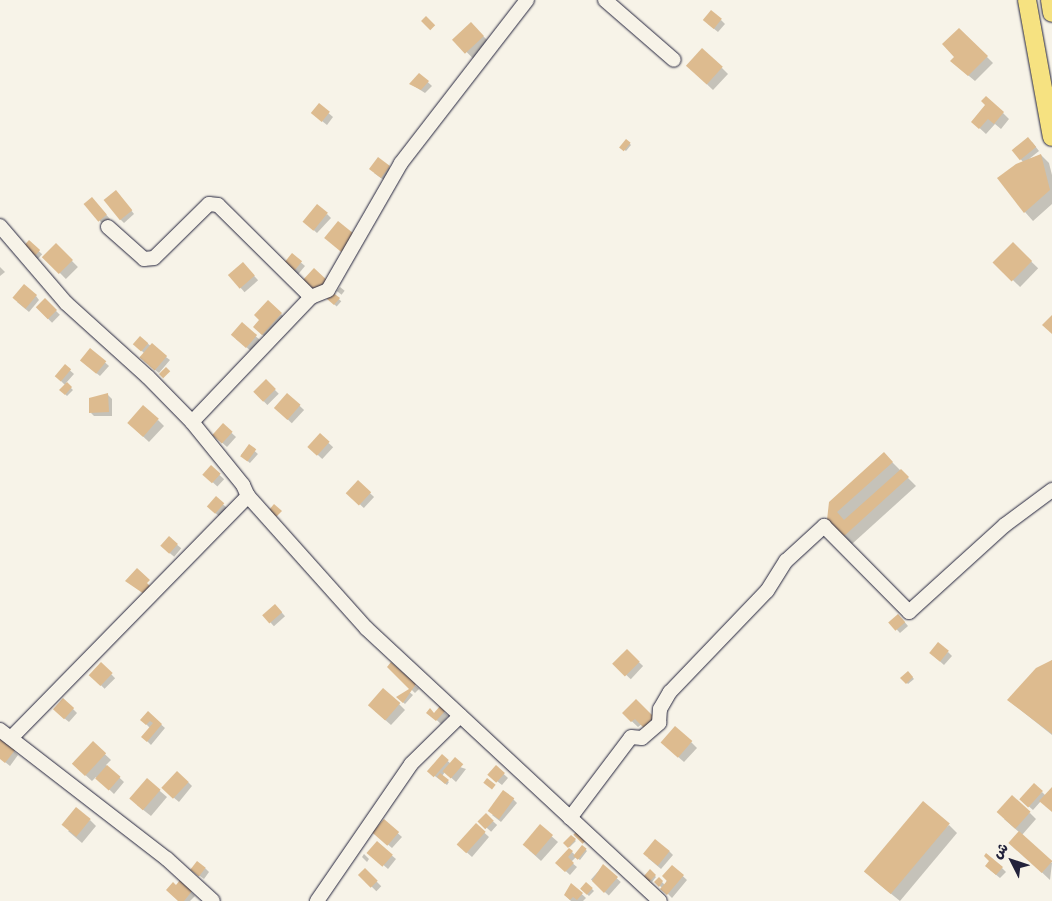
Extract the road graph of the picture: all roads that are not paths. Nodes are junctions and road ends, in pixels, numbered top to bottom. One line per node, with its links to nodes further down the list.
1 (527, 0): 10 (street)
2 (605, 0): 6 (street)
3 (1027, 0): 7 (main road)
4 (1050, 0): 5 (main road)
5 (1052, 13)
6 (674, 60)
7 (1052, 137)
8 (0, 226): 11 (street)
9 (108, 227): 10 (street)
10 (311, 298): 11 (street)
11 (192, 422): 13 (street)
12 (1052, 490): 16 (street)
13 (248, 496): 14 (street); 15 (street)
14 (460, 716): 16 (street); 18 (street)
15 (6, 734): 17 (street)
16 (570, 818): 19 (street)
17 (213, 901)
18 (317, 901)
19 (660, 901)

